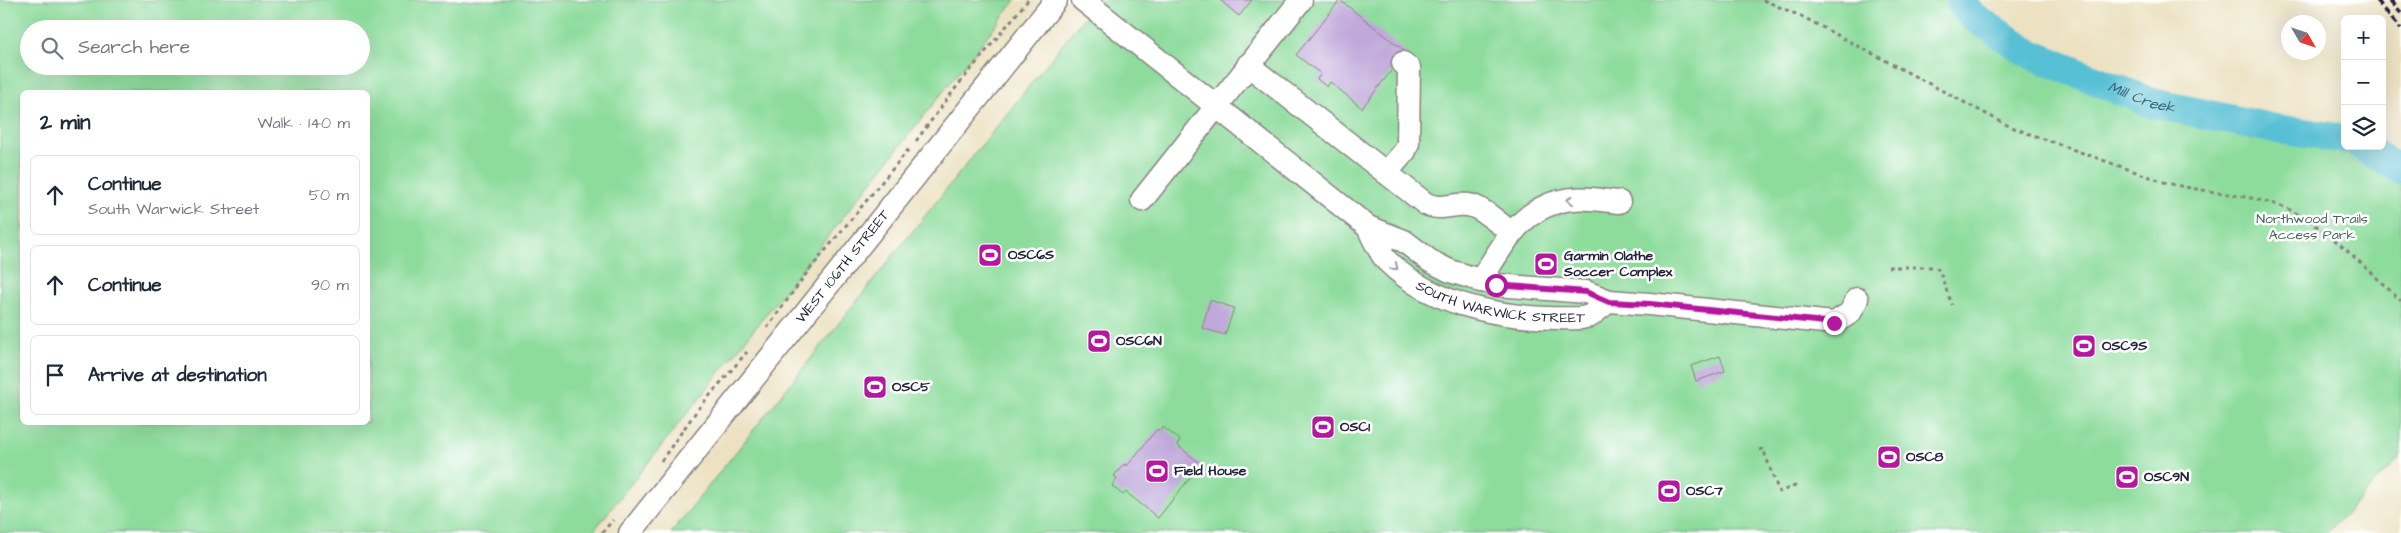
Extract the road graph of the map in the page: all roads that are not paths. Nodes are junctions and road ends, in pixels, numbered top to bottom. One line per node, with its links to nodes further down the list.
1 (1056, 0): 15 (street, WEST 106TH STREET)
2 (1083, 0): 6 (street, SOUTH WARWICK STREET)
3 (1301, 0): 5 (street)
4 (1402, 63): 7 (street)
5 (1248, 66): 6 (street); 7 (street)
6 (1216, 107): 8 (street); 10 (street, SOUTH WARWICK STREET)
7 (1386, 173): 11 (street)
8 (1142, 200)
9 (1619, 202): 11 (street, one-way to 11)
10 (1368, 227): 12 (street, SOUTH WARWICK STREET); 14 (street, SOUTH WARWICK STREET, one-way to 14)
11 (1512, 233): 12 (street)
12 (1480, 281): 14 (street, SOUTH WARWICK STREET)
13 (1856, 299): 14 (street)
14 (1609, 302)
15 (625, 524)

